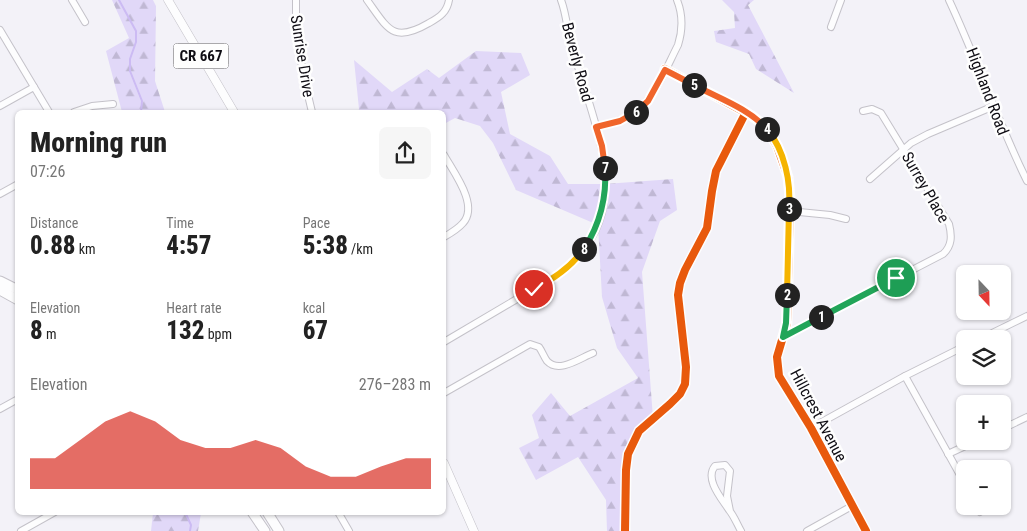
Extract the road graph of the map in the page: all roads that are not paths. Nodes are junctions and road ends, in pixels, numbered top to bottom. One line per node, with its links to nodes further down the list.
1 (72, 0): 10 (street)
2 (168, 0): 20 (main road, CR 667)
3 (296, 0): 21 (street, Sunrise Drive)
4 (367, 0): 5 (street)
5 (449, 0)
6 (561, 0): 24 (street, Beverly Road)
7 (677, 0): 13 (street)
8 (841, 0): 11 (street)
9 (949, 0): 17 (street, Highland Road)
10 (85, 22)
11 (831, 27)
12 (0, 30): 14 (street)
13 (665, 70): 23 (street, Hillcrest Avenue); 24 (street)
14 (34, 87): 16 (street); 18 (street)
15 (113, 104): 19 (street)
16 (0, 106)
17 (994, 106): 25 (street); 28 (street, Highland Road)
18 (48, 110)
19 (80, 110)
20 (233, 110)
21 (312, 110)
22 (863, 111): 25 (street, Surrey Place)
23 (746, 112): 31 (street, Hillcrest Avenue); 66 (street)
24 (596, 127): 41 (street, Beverly Road)
25 (904, 150): 27 (street); 40 (street, Surrey Place)
26 (446, 159): 33 (street)
27 (870, 179)
28 (1027, 181)
29 (15, 186): 30 (street)
30 (0, 194)
31 (789, 212): 32 (street); 40 (street, Hillcrest Avenue)
32 (846, 219)
33 (446, 236)
34 (0, 281): 35 (highway)
35 (15, 288)
36 (0, 290): 37 (highway)
37 (15, 298)
38 (1027, 316): 39 (street)
39 (998, 330)
40 (783, 337): 50 (street, Hillcrest Avenue)
41 (446, 341)
42 (956, 350): 44 (street)
43 (592, 353): 45 (street)
44 (905, 376): 50 (street); 52 (street)
45 (446, 392)
46 (15, 401): 47 (street)
47 (0, 409)
48 (1026, 420): 49 (street)
49 (1011, 426)
50 (811, 428): 55 (street, Hillcrest Avenue)
51 (957, 450): 52 (street)
52 (948, 454): 54 (street)
53 (446, 468): 65 (main road)
54 (956, 468)
55 (852, 506): 68 (street); 69 (street, Hillcrest Avenue)
56 (730, 511): 56 (street); 67 (street)
57 (50, 515): 61 (street)
58 (254, 515): 62 (highway)
59 (269, 515): 63 (highway)
60 (340, 515): 64 (street)
61 (21, 531)
62 (265, 531)
63 (279, 531)
64 (348, 531)
65 (474, 531)
66 (625, 531)
67 (741, 531)
68 (807, 531)
69 (866, 531)

